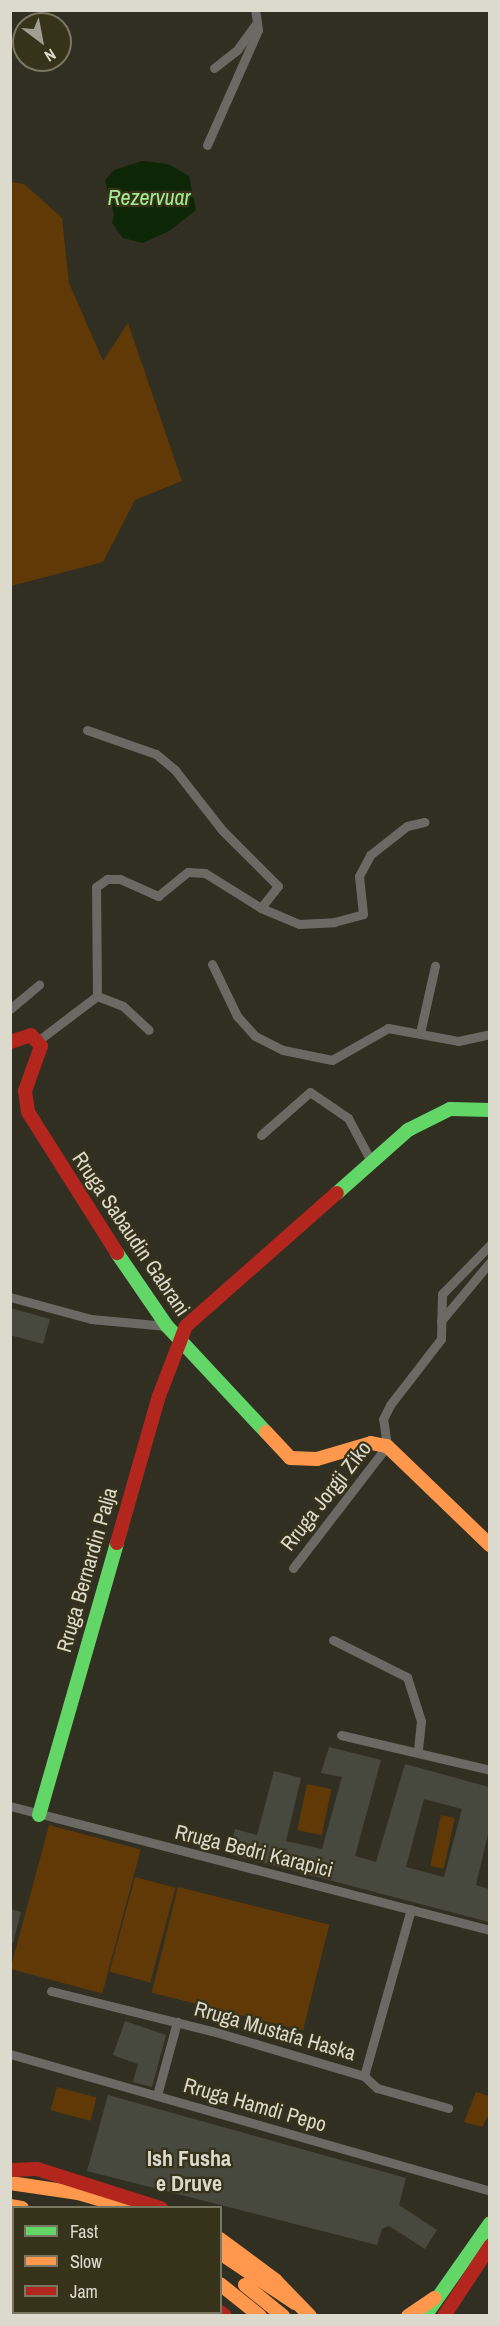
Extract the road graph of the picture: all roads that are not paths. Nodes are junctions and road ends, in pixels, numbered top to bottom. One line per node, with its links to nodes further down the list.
1 (255, 10): 2 (street)
2 (257, 22): 3 (street); 4 (street)
3 (214, 68)
4 (207, 144)
5 (87, 730): 7 (street)
6 (425, 822): 7 (street)
7 (261, 908): 11 (street)
8 (212, 964): 14 (street)
9 (435, 966): 14 (street)
10 (39, 985): 12 (street)
11 (97, 996): 13 (street); 16 (street)
12 (10, 1009)
13 (149, 1030)
14 (420, 1033): 15 (street)
15 (489, 1034)
16 (39, 1040): 17 (main road); 25 (main road, Rruga Sabaudin Gabrani)
17 (10, 1042)
18 (489, 1110): 20 (main road)
19 (261, 1135): 20 (street)
20 (371, 1161): 26 (main road)
21 (489, 1245): 24 (street)
22 (489, 1262): 24 (street)
23 (10, 1297): 25 (street)
24 (441, 1321): 27 (street)
25 (167, 1326): 26 (main road, Rruga Sabaudin Gabrani)
26 (178, 1338): 27 (main road, Rruga Sabaudin Gabrani); 35 (main road, Rruga Bernardin Palja)
27 (387, 1446): 28 (main road); 29 (street, Rruga Jorgji Ziko)
28 (489, 1545)
29 (293, 1568)
30 (333, 1640): 32 (street)
31 (341, 1735): 32 (street)
32 (418, 1752): 33 (street)
33 (489, 1770)
34 (10, 1806): 35 (street, Rruga Bedri Karapici)
35 (39, 1815): 36 (street, Rruga Bedri Karapici)
36 (411, 1910): 37 (street, Rruga Bedri Karapici); 41 (street, Rruga Mustafa Haska)
37 (489, 1930)
38 (51, 1991): 39 (street, Rruga Mustafa Haska)
39 (177, 2022): 41 (street, Rruga Mustafa Haska); 42 (street, Rruga Mustafa Haska)
40 (10, 2054): 42 (street, Rruga Hamdi Pepo)
41 (364, 2076): 43 (street, Rruga Mustafa Haska)
42 (157, 2095): 46 (street, Rruga Hamdi Pepo)
43 (448, 2108)
44 (10, 2170): 50 (main road)
45 (10, 2183): 49 (main road)
46 (489, 2191)
47 (10, 2192): 48 (main road)
48 (85, 2206)
49 (123, 2206)
50 (155, 2206)
51 (489, 2223): 57 (main road)
52 (222, 2240): 59 (main road)
53 (489, 2246): 66 (main road)
54 (222, 2254): 59 (main road)
55 (222, 2268): 63 (main road)
56 (222, 2286): 60 (main road)
57 (442, 2293): 64 (main road); 65 (main road)
58 (222, 2300): 62 (main road)
59 (295, 2303): 61 (main road)
60 (258, 2314)
61 (310, 2315)
62 (242, 2316)
63 (283, 2316)
64 (408, 2316)
65 (425, 2316)
66 (444, 2316)

